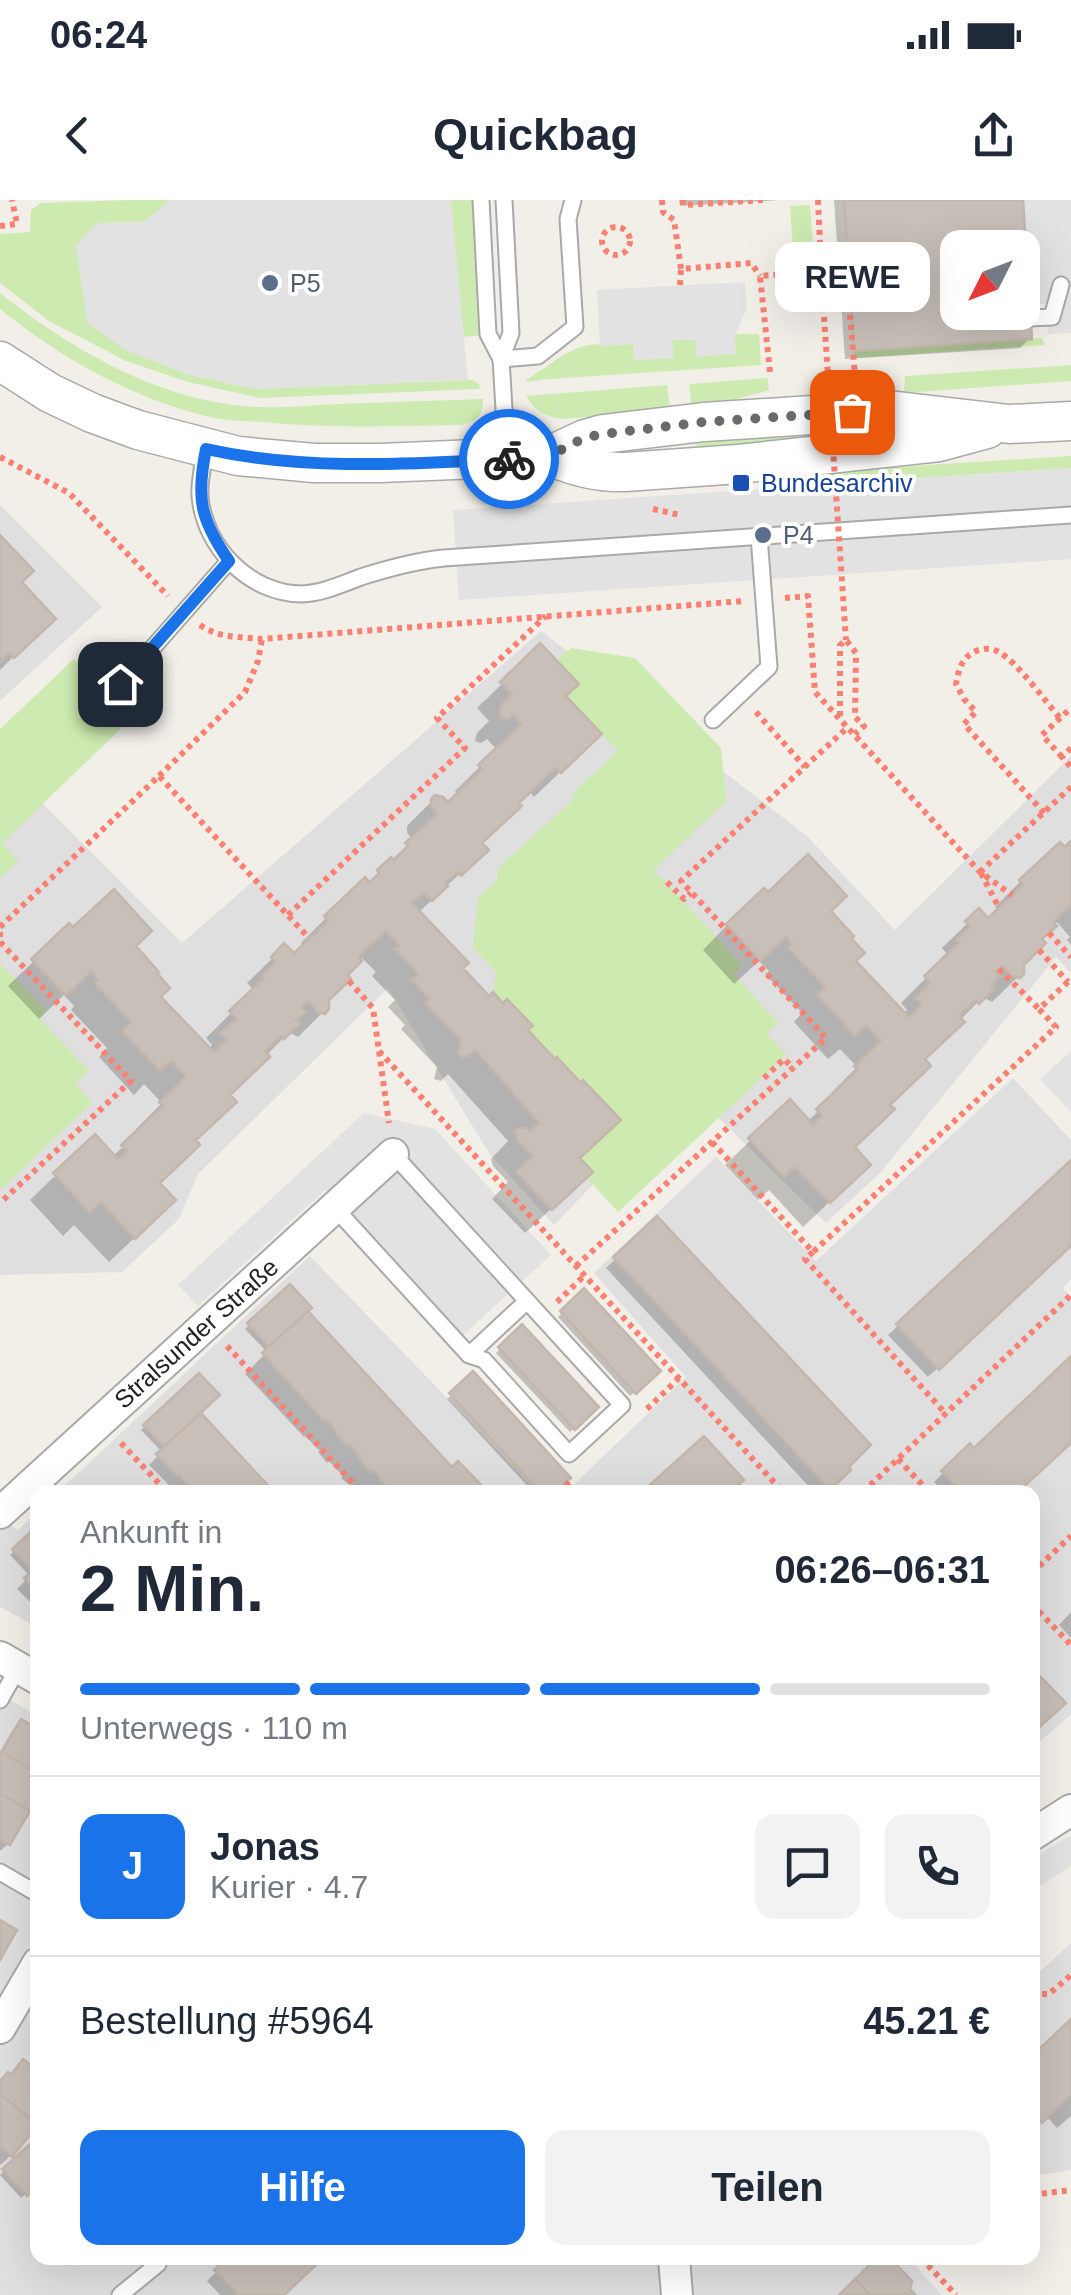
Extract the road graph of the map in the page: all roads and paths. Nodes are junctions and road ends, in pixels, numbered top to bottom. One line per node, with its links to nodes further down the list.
1 (12, 200): 9 (path)
2 (481, 200): 17 (lane)
3 (504, 200): 17 (lane)
4 (573, 200): 17 (lane)
5 (662, 200): 11 (path)
6 (683, 200): 7 (path)
7 (764, 200)
8 (818, 200): 13 (path)
9 (0, 226)
10 (615, 227): 10 (path)
11 (681, 269): 12 (path); 14 (path)
12 (760, 276): 13 (path); 19 (path)
13 (823, 279): 20 (path); 34 (path, bridge)
14 (680, 285)
15 (1061, 286): 16 (lane)
16 (1040, 317)
17 (501, 360): 24 (lane)
18 (0, 361): 22 (street)
19 (770, 372)
20 (855, 375)
21 (1071, 420): 24 (street)
22 (206, 449): 24 (street); 27 (lane)
23 (0, 457): 28 (path)
24 (507, 459)
25 (1071, 515): 26 (lane)
26 (760, 536): 27 (lane); 40 (lane)
27 (229, 561): 35 (lane)
28 (169, 596)
29 (778, 598): 38 (path)
30 (745, 601): 31 (path)
31 (546, 616): 33 (path); 55 (path)
32 (193, 620): 33 (path)
33 (262, 638): 47 (path)
34 (846, 640): 38 (path); 42 (path)
35 (120, 684)
36 (1071, 708): 39 (path)
37 (756, 712): 45 (path)
38 (840, 718): 41 (path)
39 (1060, 718): 44 (path); 49 (path)
40 (713, 720)
41 (848, 727): 42 (path); 45 (path)
42 (855, 734): 50 (path)
43 (1071, 748): 44 (path)
44 (1062, 757): 46 (path)
45 (804, 767): 52 (path)
46 (1071, 768)
47 (159, 776): 55 (path); 58 (path)
48 (1071, 787): 49 (path)
49 (1044, 812): 50 (path)
50 (980, 872): 53 (path); 54 (path)
51 (667, 882): 52 (path)
52 (691, 893): 66 (path)
53 (1012, 895)
54 (999, 908)
55 (288, 915): 57 (path)
56 (1049, 934): 60 (path)
57 (308, 937)
58 (0, 939): 70 (path)
59 (1039, 950): 62 (path)
60 (1071, 957)
61 (1000, 969): 64 (path)
62 (1070, 980): 64 (path)
63 (349, 981): 65 (path)
64 (1039, 1009): 72 (path)
65 (379, 1051): 69 (path); 73 (path)
66 (793, 1068): 67 (path); 68 (path)
67 (764, 1078)
68 (712, 1142): 72 (path); 73 (path)
69 (393, 1154): 71 (street, Stralsunder Straße); 76 (lane)
70 (0, 1203)
71 (334, 1207): 78 (street, Stralsunder Straße); 79 (lane)
72 (813, 1252): 80 (path)
73 (576, 1266): 74 (path)
74 (585, 1276): 77 (path); 85 (path)
75 (1071, 1295): 80 (path)
76 (528, 1301): 77 (lane); 79 (lane)
77 (541, 1316): 79 (lane)
78 (206, 1323): 81 (street, Stralsunder Straße); 84 (path)
79 (469, 1355)
80 (946, 1414): 82 (path)
81 (100, 1420): 83 (path); 88 (street, Stralsunder Straße)
82 (898, 1460): 86 (path); 87 (path)
83 (160, 1485)
84 (355, 1485)
85 (777, 1485)
86 (871, 1485)
87 (922, 1485)
88 (4, 1499)
89 (1071, 1536): 90 (path)
90 (1040, 1565)
91 (1040, 1613): 92 (path)
92 (1071, 1646)
93 (19, 1668): 94 (lane)
94 (0, 1700)
95 (1071, 1810): 96 (street)
96 (1040, 1830)
97 (0, 1872): 98 (lane)
98 (30, 1889)
99 (1071, 1975): 101 (path)
100 (30, 1977): 102 (street)
101 (1040, 1994)
102 (0, 2028)
103 (1071, 2190): 104 (path)
104 (1040, 2194)
105 (157, 2265): 108 (lane)
106 (674, 2265): 109 (street)
107 (928, 2265): 110 (path)
108 (120, 2295)
109 (676, 2295)
110 (956, 2295)

